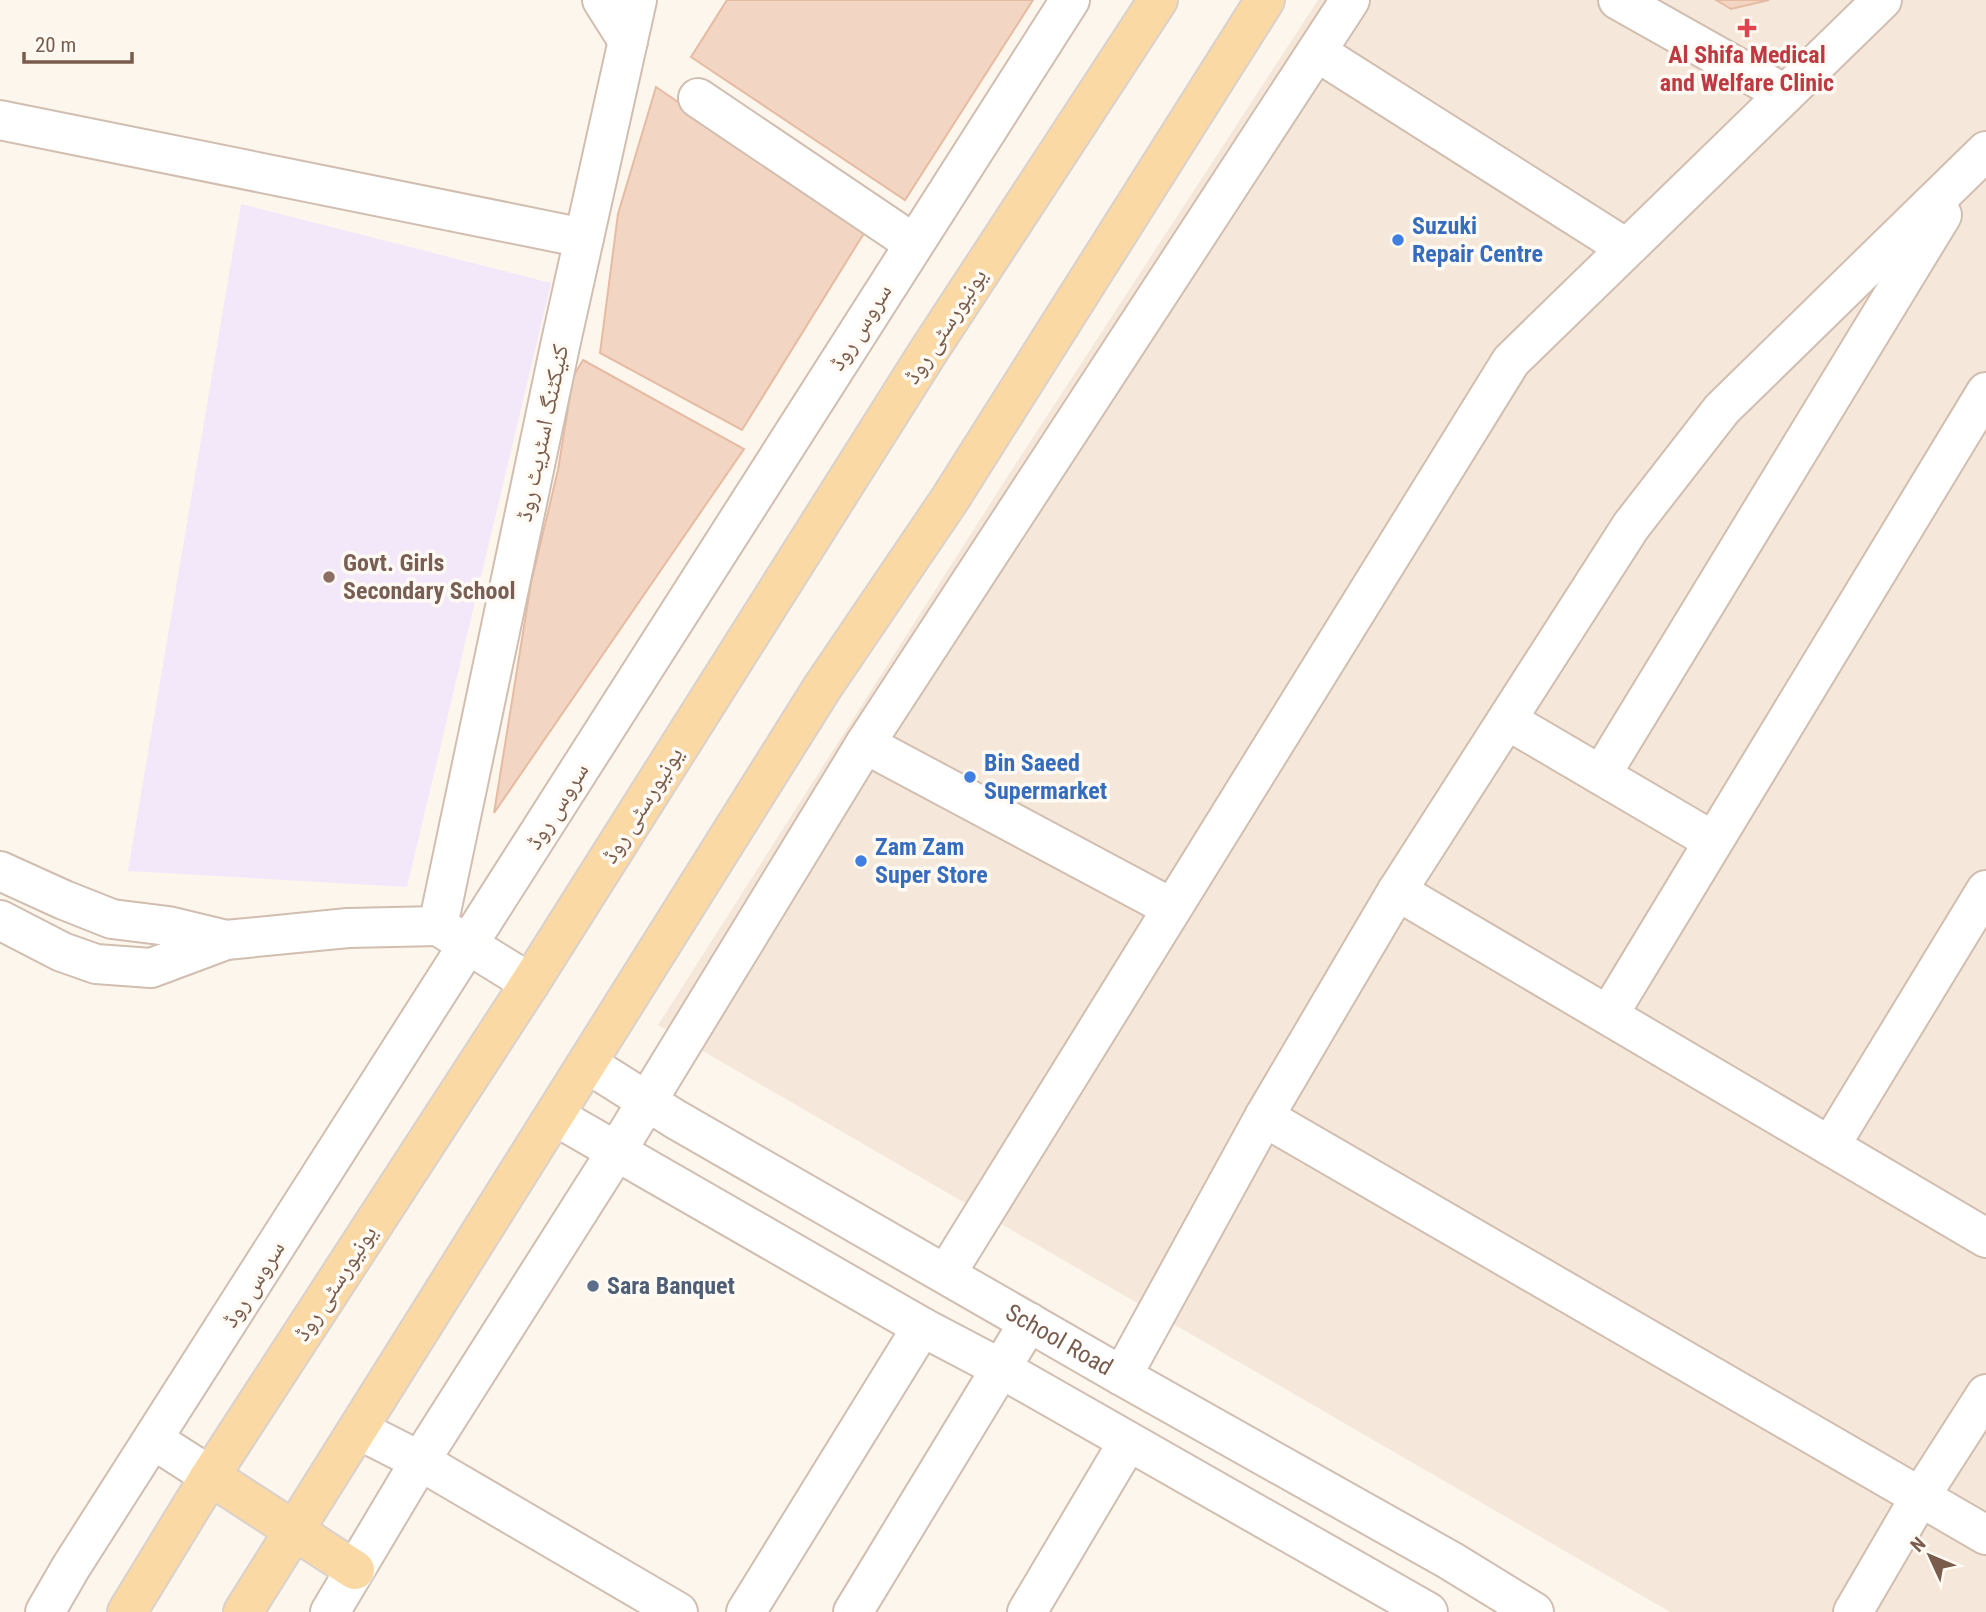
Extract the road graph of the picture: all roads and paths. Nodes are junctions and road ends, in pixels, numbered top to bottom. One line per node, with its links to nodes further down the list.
1 (602, 0): 9 (street)
2 (637, 0): 9 (street, کنیکٹنگ اسٹریٹ روڈ)
3 (1070, 0): 16 (street, سروس روڈ)
4 (1158, 0): 30 (main road, یونیورسٹی روڈ)
5 (1265, 0): 32 (main road)
6 (1350, 0): 10 (street)
7 (1618, 0): 11 (street)
8 (1882, 0): 11 (street)
9 (628, 41): 15 (street, کنیکٹنگ اسٹریٹ روڈ)
10 (1317, 52): 17 (street); 20 (street)
11 (1785, 94): 17 (street)
12 (698, 99): 16 (street)
13 (0, 120): 15 (street)
14 (1978, 160): 19 (street); 21 (street)
15 (584, 239): 28 (street, کنیکٹنگ اسٹریٹ روڈ)
16 (913, 243): 28 (street, سروس روڈ)
17 (1626, 248): 26 (street)
18 (1986, 392): 22 (street)
19 (1507, 720): 21 (street); 25 (street)
20 (865, 744): 26 (street); 33 (street)
21 (1601, 775): 22 (street)
22 (1713, 841): 31 (street)
23 (0, 871): 29 (street)
24 (1986, 890): 36 (street)
25 (1397, 891): 31 (street); 35 (street)
26 (1172, 908): 39 (street)
27 (0, 920): 29 (street)
28 (453, 936): 29 (street); 30 (street); 46 (street, سروس روڈ)
29 (226, 940)
30 (530, 983): 49 (main road, یونیورسٹی روڈ)
31 (1609, 1014): 36 (street)
32 (588, 1064): 33 (street, School Road); 34 (main road)
33 (647, 1102): 37 (street); 39 (street, School Road)
34 (555, 1116): 37 (street); 45 (main road)
35 (1264, 1117): 43 (street); 50 (street)
36 (1830, 1146): 38 (street)
37 (616, 1152): 41 (street); 48 (street)
38 (1986, 1238)
39 (946, 1274): 40 (street, School Road)
40 (1028, 1322): 42 (street); 43 (street, School Road)
41 (922, 1327): 42 (street); 62 (street)
42 (1000, 1368): 47 (street); 63 (street)
43 (1122, 1376): 53 (street, School Road)
44 (1986, 1394): 50 (street)
45 (359, 1430): 48 (street); 51 (main road)
46 (154, 1440): 49 (street); 57 (street, سروس روڈ)
47 (1128, 1442): 56 (street); 64 (street)
48 (421, 1461): 54 (street); 61 (street)
49 (210, 1476): 51 (main road); 58 (main road, یونیورسٹی روڈ)
50 (1920, 1497): 52 (street); 66 (street)
51 (295, 1531): 54 (main road); 59 (main road)
52 (1986, 1535)
53 (1451, 1560): 55 (street, School Road); 56 (street)
54 (355, 1570): 60 (street)
55 (1488, 1600): 65 (street, School Road)
56 (1423, 1611)
57 (45, 1612)
58 (127, 1612)
59 (243, 1612)
60 (330, 1612)
61 (678, 1612)
62 (746, 1612)
63 (853, 1612)
64 (1027, 1612)
65 (1534, 1612)
66 (1853, 1612)

